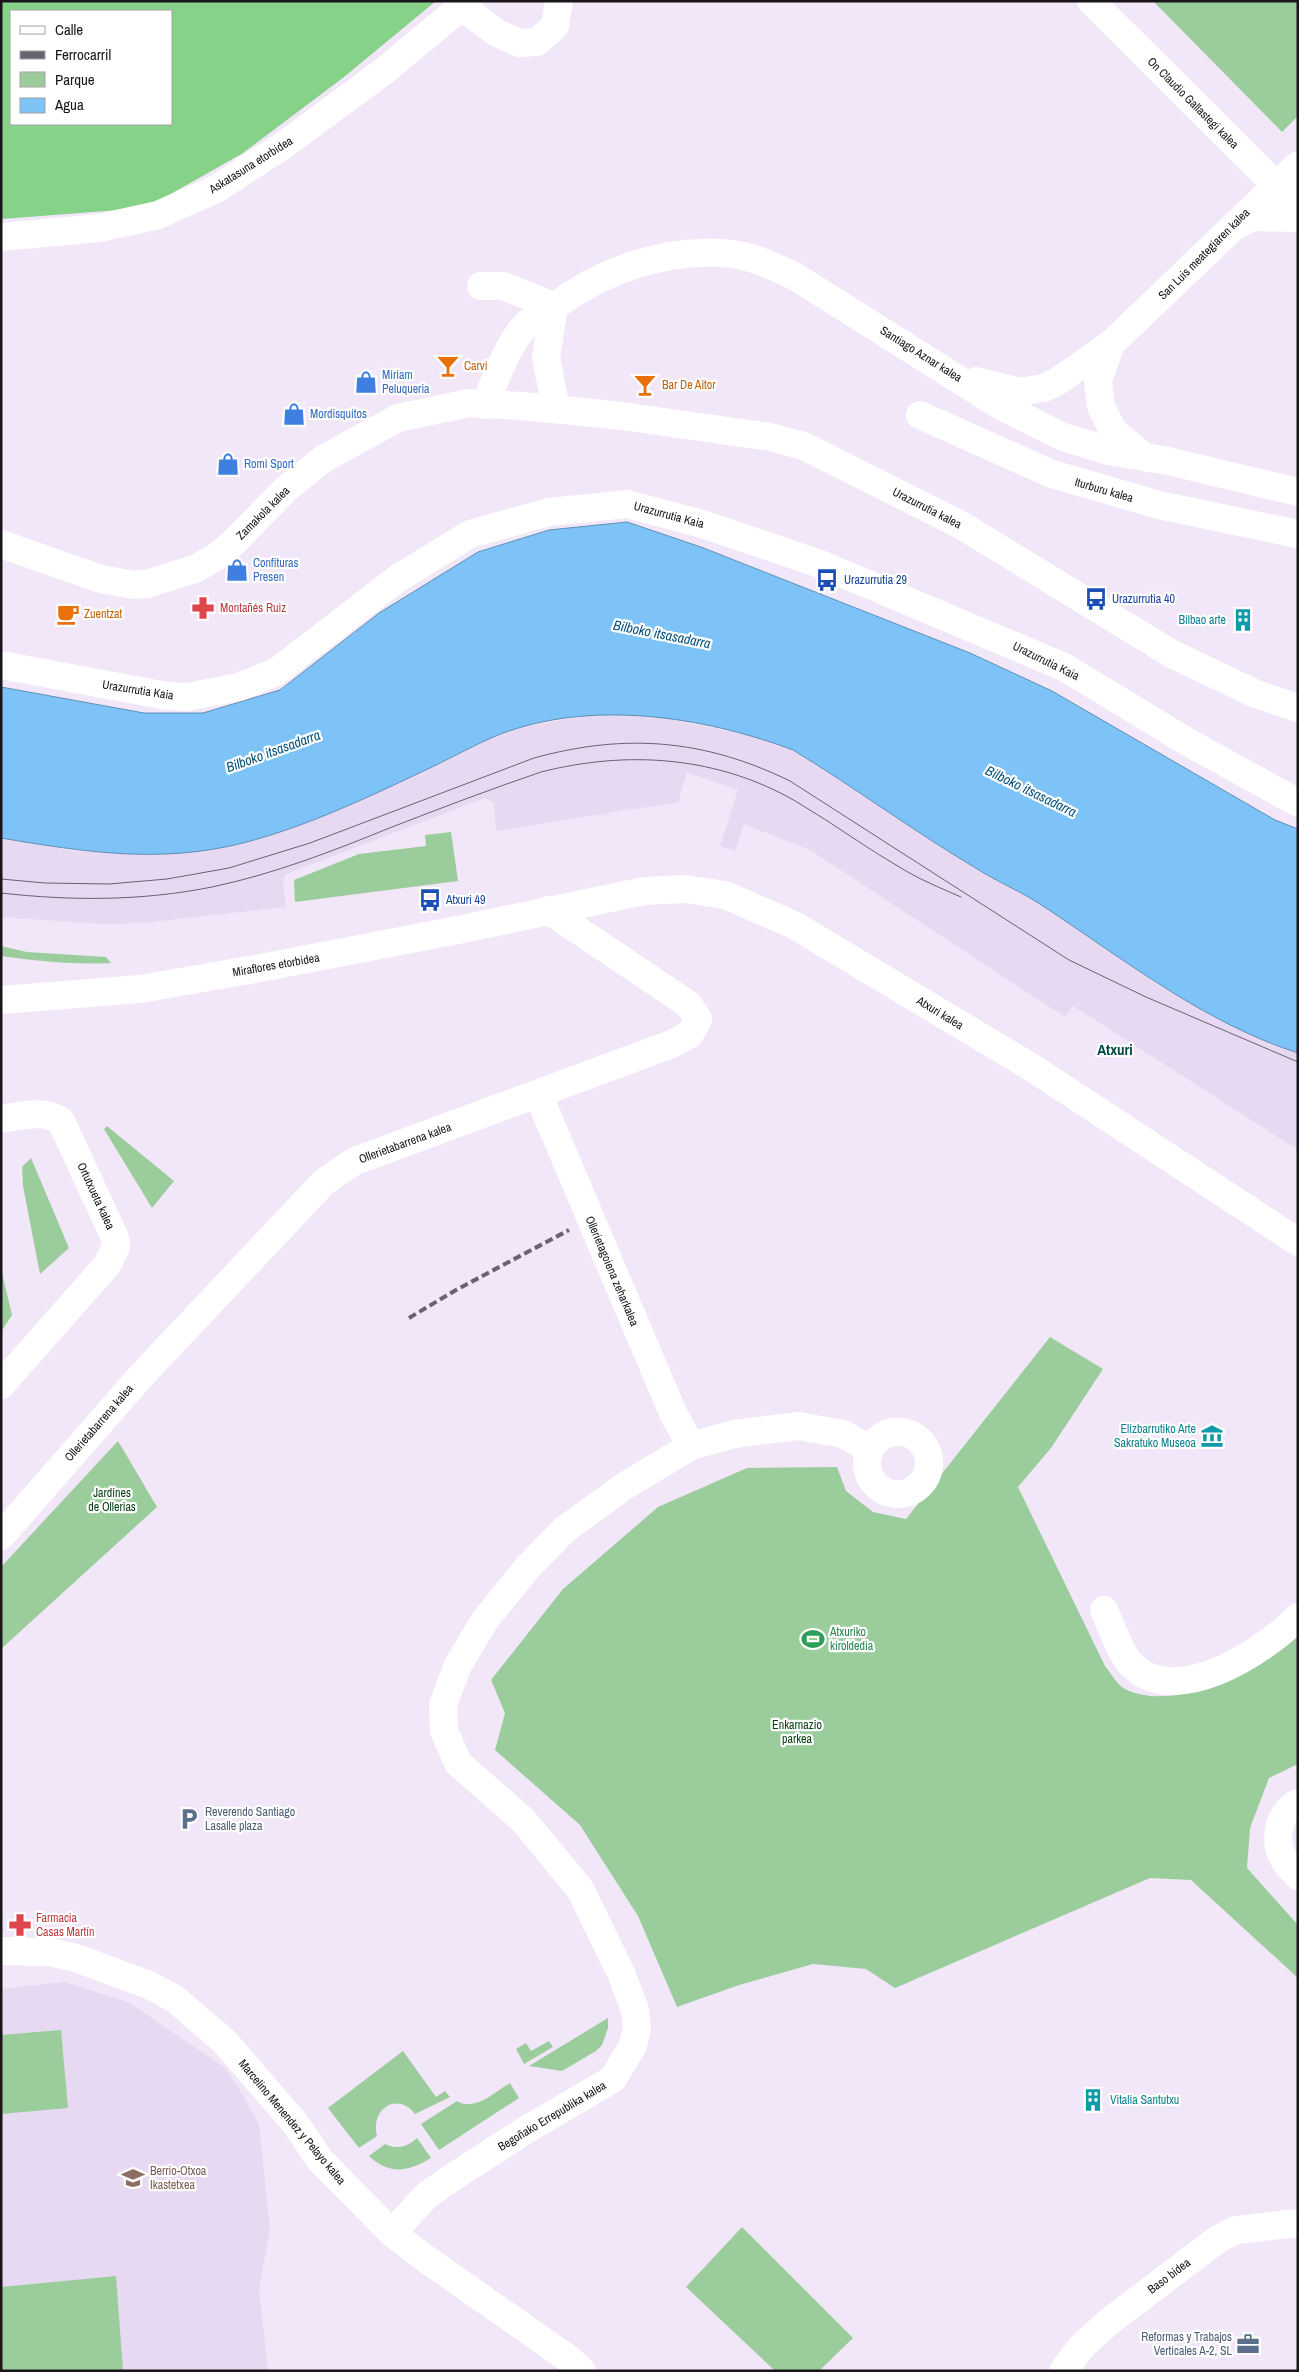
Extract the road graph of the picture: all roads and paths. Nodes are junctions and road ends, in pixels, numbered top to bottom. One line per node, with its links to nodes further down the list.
1 (559, 1): 3 (street, Askatasuna etorbidea)
2 (1091, 1): 5 (street, On Claudio Gallastegi kalea)
3 (465, 4): 9 (street, Askatasuna etorbidea)
4 (1298, 165): 5 (street, San Luis meategiaren kalea)
5 (1276, 184): 6 (street, On Claudio Gallastegi kalea); 8 (street, San Luis meategiaren kalea)
6 (1298, 202)
7 (1298, 218): 8 (street)
8 (1230, 228): 12 (street, San Luis meategiaren kalea)
9 (1, 237)
10 (481, 286): 11 (street)
11 (554, 306): 13 (street, Santiago Aznar kalea); 14 (street, Santiago Aznar kalea); 16 (street)
12 (1111, 344): 13 (street, San Luis meategiaren kalea); 18 (street, San Luis meategiaren kalea)
13 (953, 374): 18 (street, Santiago Aznar kalea)
14 (484, 405): 15 (street, Zamakola kalea); 21 (street, Zamakola kalea)
15 (522, 406): 16 (street, Urazurrutia kalea)
16 (556, 409): 23 (street, Urazurrutia kalea)
17 (920, 415): 20 (street, Iturburu kalea)
18 (1146, 458): 19 (street, Santiago Aznar kalea)
19 (1298, 492)
20 (1298, 534)
21 (1, 544)
22 (1, 665): 24 (street, Urazurrutia Kaia)
23 (1298, 708)
24 (1298, 802)
25 (548, 910): 26 (street, Miraflores etorbidea); 27 (street, Ollerietabarrena kalea); 29 (street, Atxuri kalea)
26 (1, 1000)
27 (538, 1094): 31 (street, Ollerietagoiena zeharkalea); 33 (street, Ollerietabarrena kalea)
28 (1, 1118): 30 (street, Ortutxueta kalea)
29 (1298, 1242)
30 (1, 1385)
31 (691, 1446): 32 (street, Begoñako Errepublika kalea); 40 (street, Begoñako Errepublika kalea)
32 (870, 1449)
33 (1, 1536)
34 (1104, 1610): 35 (street)
35 (1298, 1617)
36 (1298, 1803): 37 (street)
37 (1298, 1876)
38 (1, 1951): 40 (street, Marcelino Menendez y Pelayo kalea)
39 (1298, 2223): 42 (street, Baso bidea)
40 (392, 2232): 41 (street, Marcelino Menendez y Pelayo kalea)
41 (582, 2371)
42 (1063, 2371)

